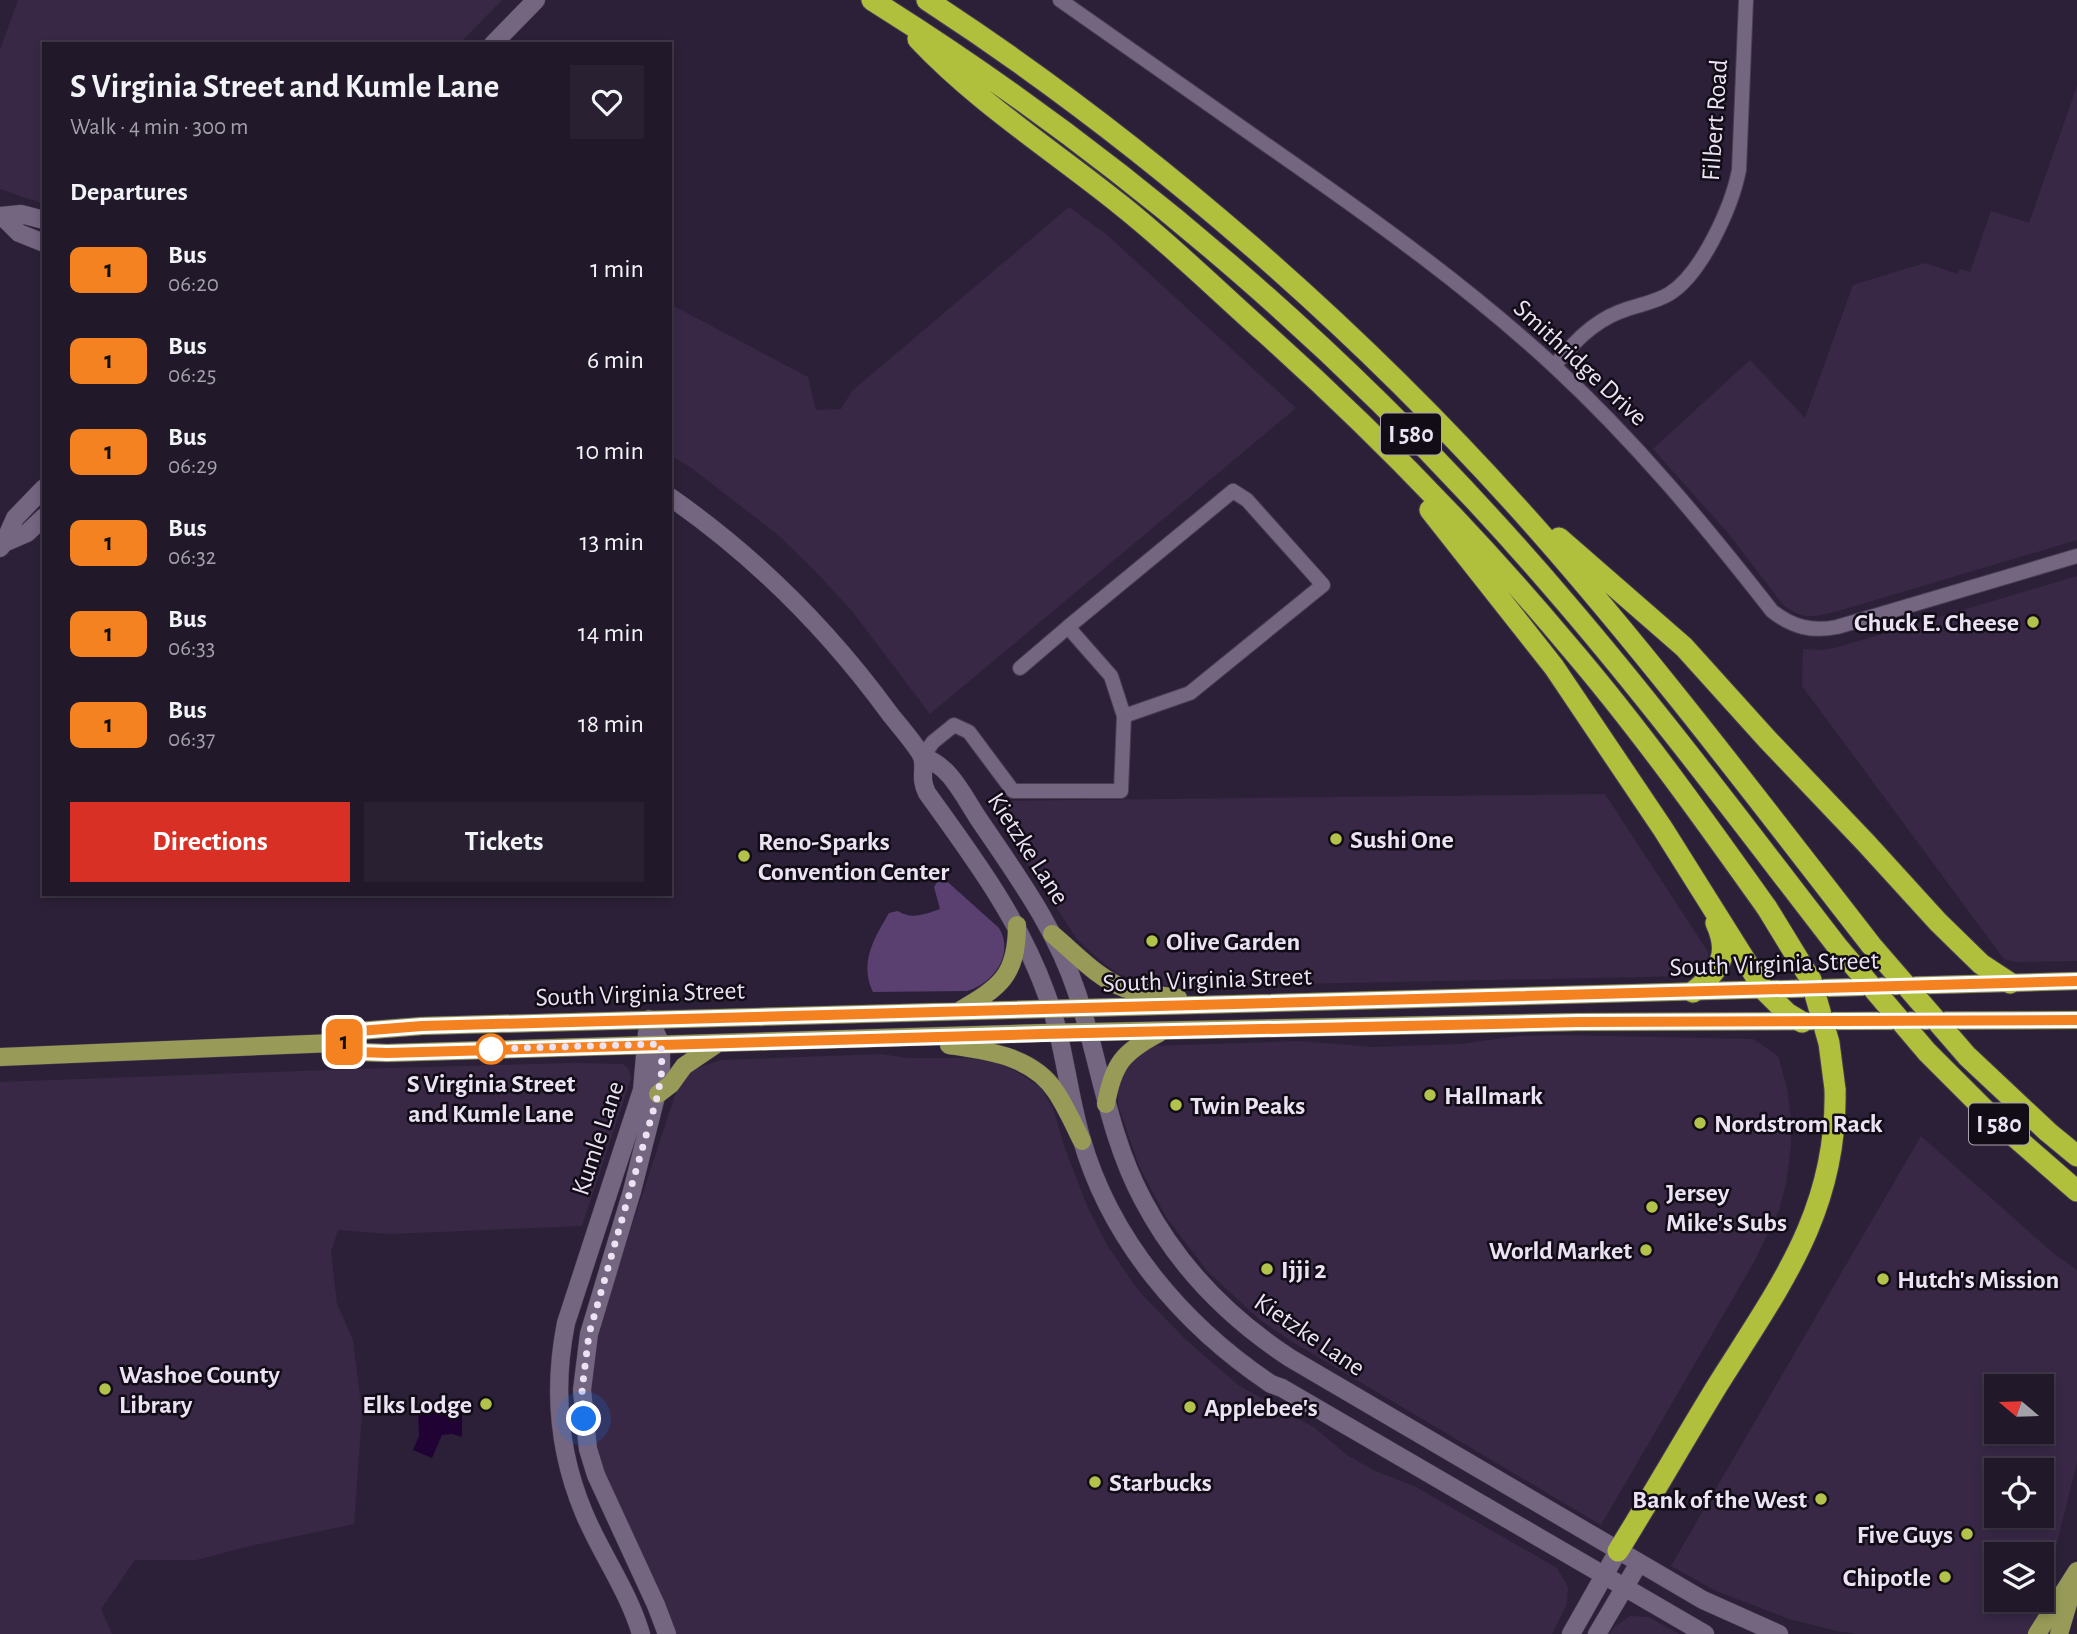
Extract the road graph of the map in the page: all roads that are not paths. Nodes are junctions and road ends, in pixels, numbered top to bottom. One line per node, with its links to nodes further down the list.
1 (536, 0): 7 (main road)
2 (872, 0): 6 (highway, I 580)
3 (927, 0): 13 (highway, I 580)
4 (1060, 0): 12 (street, Smithridge Drive)
5 (1746, 0): 12 (street, Filbert Road)
6 (895, 15): 11 (highway); 51 (highway, I 580, bridge)
7 (495, 42)
8 (2, 217): 9 (main road); 10 (main road)
9 (42, 219)
10 (42, 242)
11 (1266, 334): 23 (highway); 54 (highway, bridge)
12 (1554, 366): 18 (street, Smithridge Drive)
13 (1489, 477): 27 (highway); 50 (highway, I 580, bridge)
14 (42, 490): 17 (main road)
15 (672, 499): 22 (main road, Kietzke Lane)
16 (42, 519): 17 (main road)
17 (1, 543)
18 (2077, 556)
19 (1068, 627): 20 (street); 21 (street); 21 (street)
20 (1020, 668)
21 (1124, 716): 22 (street)
22 (922, 757): 24 (main road, Kietzke Lane); 25 (main road, Kietzke Lane)
23 (1703, 892): 28 (highway); 29 (highway)
24 (1017, 925): 33 (main road, Kietzke Lane); 34 (main road)
25 (1052, 934): 31 (main road); 32 (main road, Kietzke Lane)
26 (2077, 981): 27 (main road, South Virginia Street)
27 (2010, 983): 28 (main road, South Virginia Street)
28 (1764, 990): 29 (main road, South Virginia Street); 37 (highway)
29 (1693, 992): 30 (main road, South Virginia Street)
30 (1488, 998): 31 (main road, South Virginia Street); 38 (main road)
31 (1220, 1005): 32 (main road, South Virginia Street)
32 (1082, 1009): 33 (main road, South Virginia Street); 41 (main road, Kietzke Lane)
33 (1052, 1010): 34 (main road, South Virginia Street); 40 (main road, Kietzke Lane)
34 (959, 1012): 35 (main road, South Virginia Street)
35 (649, 1019): 43 (main road, South Virginia Street); 45 (main road, Kumle Lane)
36 (2077, 1021): 37 (main road, South Virginia Street)
37 (1802, 1022): 38 (main road, South Virginia Street)
38 (1488, 1025): 39 (main road, South Virginia Street)
39 (1161, 1032): 41 (main road, South Virginia Street); 48 (main road)
40 (1059, 1033): 41 (main road, South Virginia Street); 42 (main road, South Virginia Street); 49 (main road, Kietzke Lane)
41 (1088, 1033): 48 (main road, Kietzke Lane)
42 (904, 1038): 44 (main road, South Virginia Street); 49 (main road)
43 (343, 1043): 45 (main road, South Virginia Street); 46 (main road, South Virginia Street)
44 (718, 1043): 45 (main road, South Virginia Street); 47 (main road)
45 (653, 1045): 47 (main road, Kumle Lane); 53 (main road, Kumle Lane)
46 (0, 1057)
47 (658, 1094): 52 (main road, Kumle Lane)
48 (1106, 1104): 54 (main road, Kietzke Lane)
49 (1082, 1141): 57 (main road, Kietzke Lane)
50 (2077, 1156)
51 (2077, 1191)
52 (589, 1334): 53 (main road); 60 (main road, Kumle Lane)
53 (562, 1342): 59 (main road, Kumle Lane)
54 (1618, 1551): 55 (main road, Kietzke Lane); 57 (main road)
55 (1639, 1563): 58 (main road); 64 (main road, Kietzke Lane)
56 (2077, 1571): 65 (main road); 66 (main road)
57 (1603, 1575): 58 (main road, Kietzke Lane); 61 (main road)
58 (1625, 1588): 62 (main road); 63 (main road, Kietzke Lane)
59 (641, 1634)
60 (667, 1634)
61 (1571, 1634)
62 (1597, 1634)
63 (1705, 1634)
64 (1779, 1634)
65 (2037, 1634)
66 (2059, 1634)

